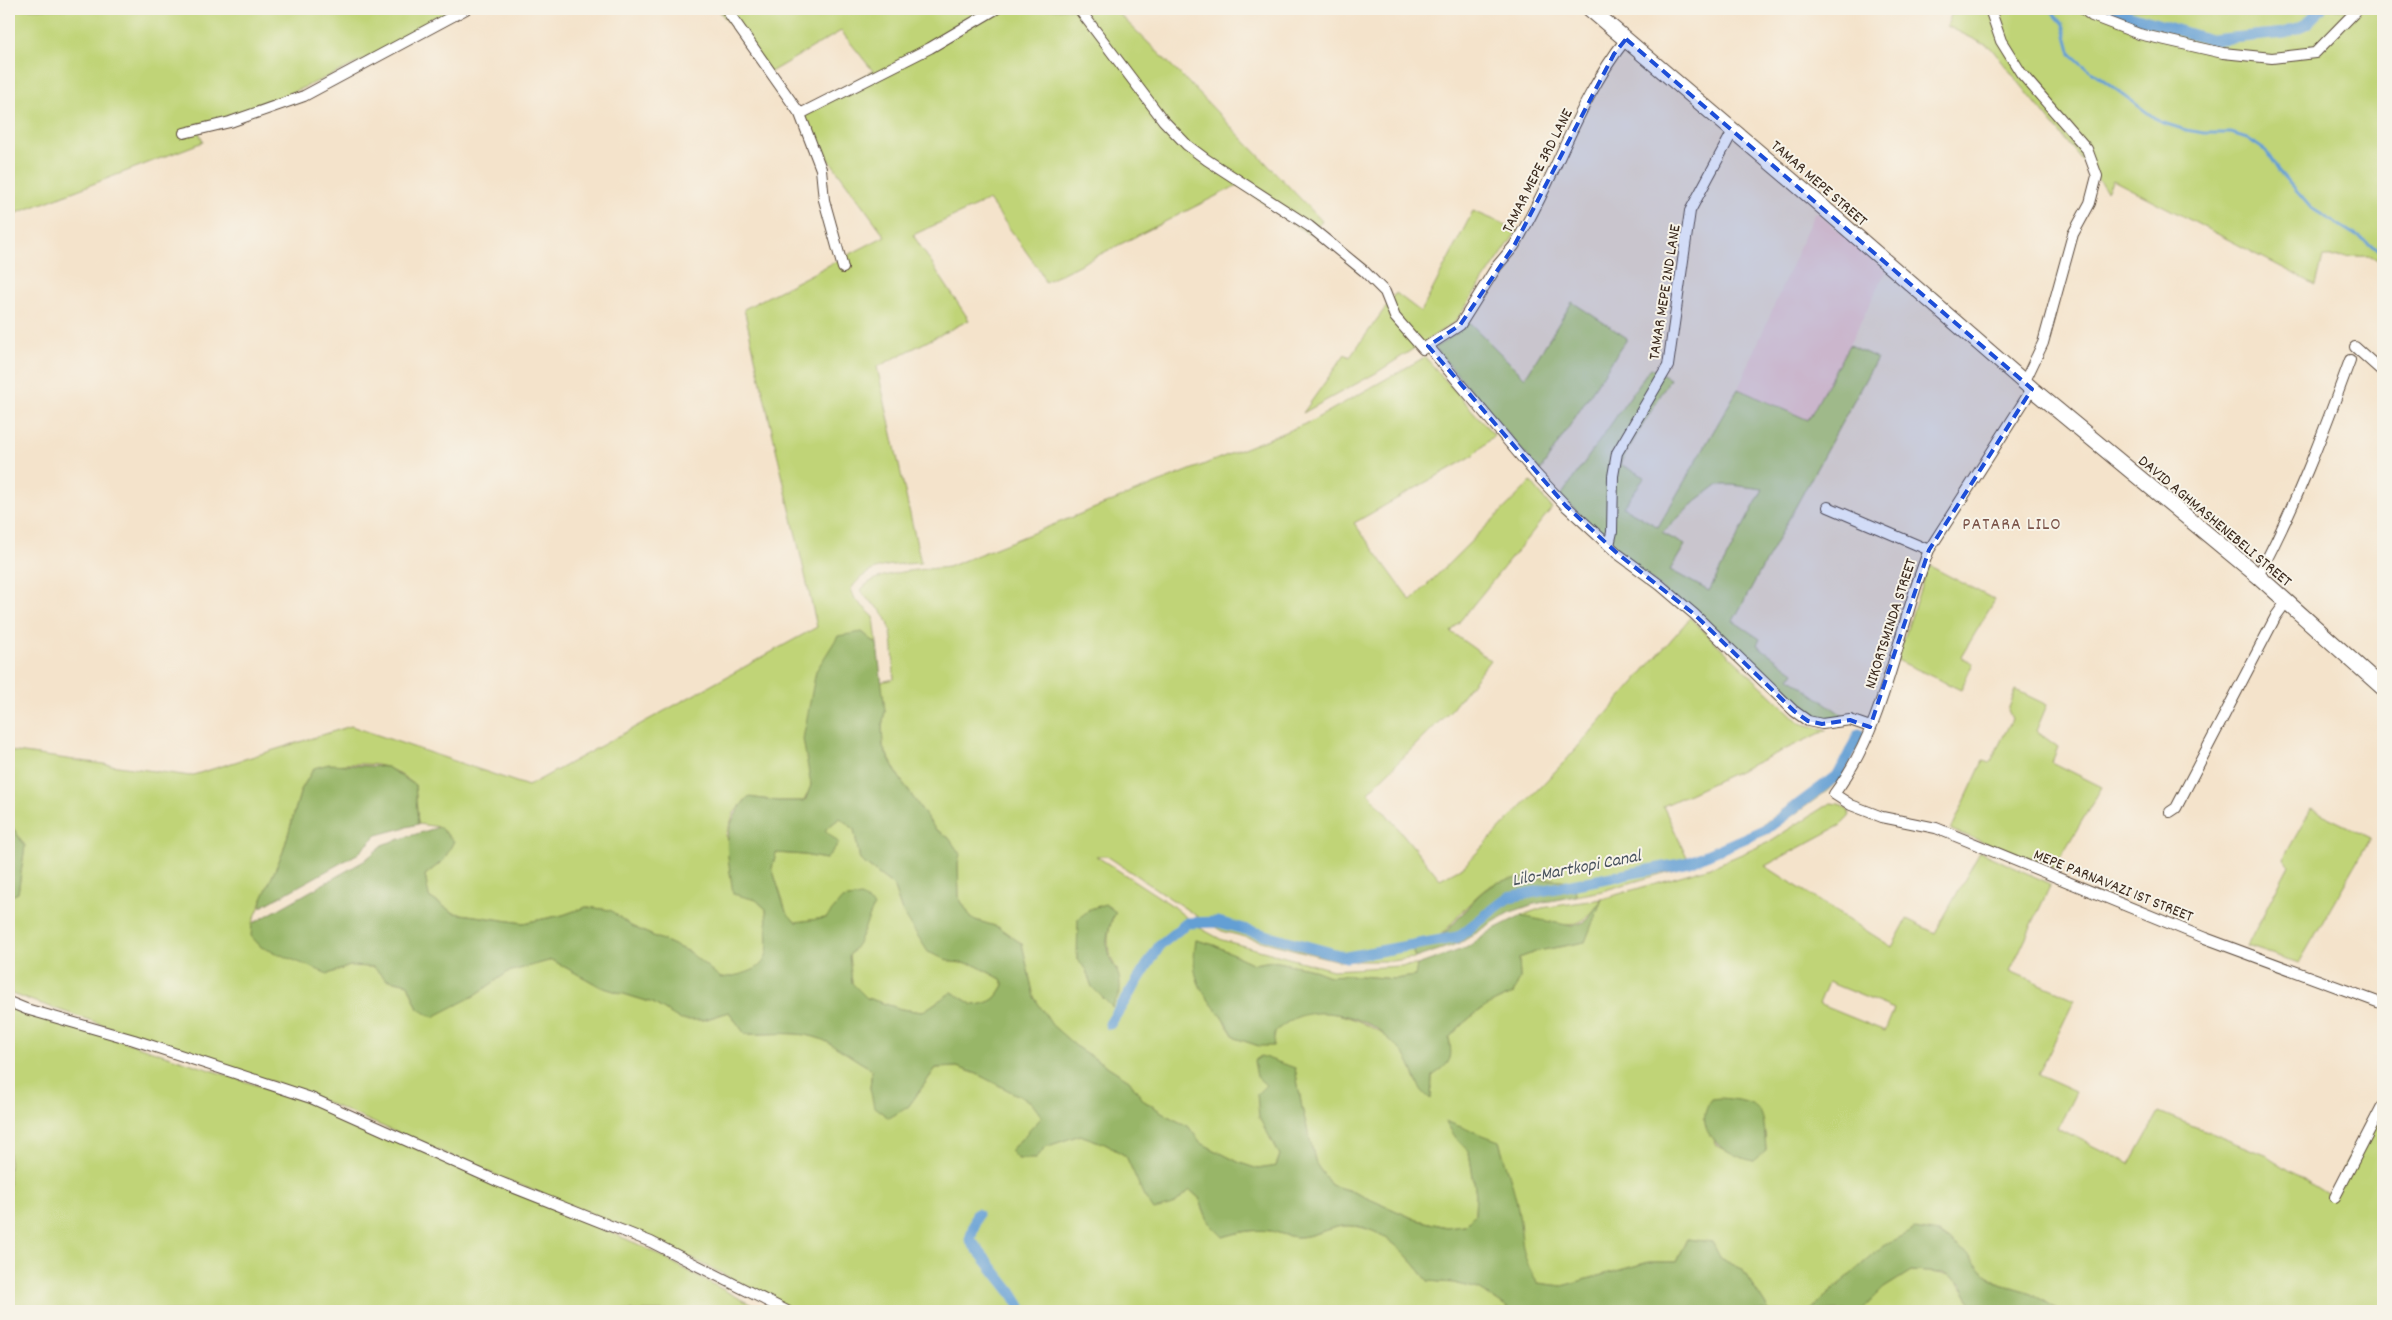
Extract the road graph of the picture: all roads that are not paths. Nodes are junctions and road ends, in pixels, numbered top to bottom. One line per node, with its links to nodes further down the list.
1 (466, 9): 12 (street)
2 (726, 9): 10 (street)
3 (996, 9): 10 (street)
4 (1079, 9): 15 (street)
5 (1590, 9): 9 (street, TAMAR MEPE STREET)
6 (1990, 9): 18 (street, NIKORTSMINDA STREET)
7 (2084, 9): 8 (street)
8 (2358, 9)
9 (1626, 39): 11 (street, TAMAR MEPE STREET); 15 (street, TAMAR MEPE 3RD LANE)
10 (800, 114): 13 (street)
11 (1733, 130): 18 (street, TAMAR MEPE STREET); 20 (street, TAMAR MEPE 2ND LANE)
12 (184, 133)
13 (843, 268)
14 (2355, 347): 17 (street)
15 (1425, 348): 20 (street)
16 (2350, 360): 22 (street)
17 (2383, 372)
18 (2028, 386): 21 (street, NIKORTSMINDA STREET); 22 (street, DAVID AGHMASHENEBELI STREET)
19 (1828, 507): 21 (street)
20 (1609, 545): 25 (street)
21 (1929, 550): 25 (street, NIKORTSMINDA STREET)
22 (2258, 576): 23 (street, DAVID AGHMASHENEBELI STREET)
23 (2286, 602): 24 (street, DAVID AGHMASHENEBELI STREET); 27 (street)
24 (2383, 688)
25 (1870, 727): 26 (street, NIKORTSMINDA STREET)
26 (1834, 794): 29 (street, MEPE PARNAVAZI 1ST STREET)
27 (2170, 812)
28 (9, 1002): 32 (street)
29 (2383, 1004)
30 (2383, 1104): 31 (street)
31 (2335, 1196)
32 (787, 1311)

